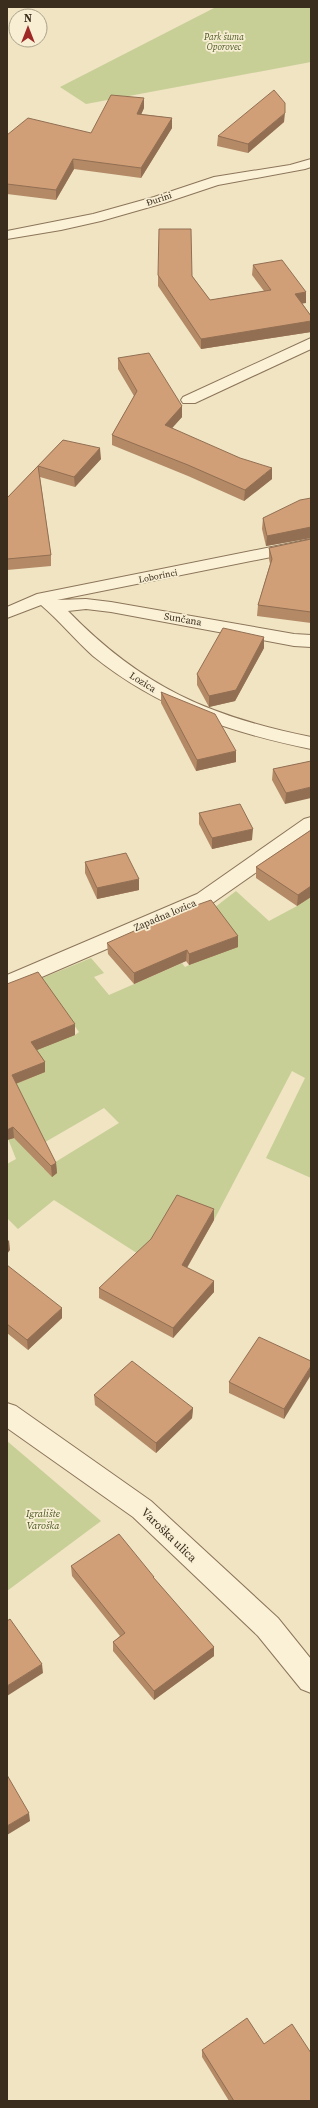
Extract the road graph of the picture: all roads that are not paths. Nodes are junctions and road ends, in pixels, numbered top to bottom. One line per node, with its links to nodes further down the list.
1 (311, 163): 2 (street, Đurini)
2 (7, 235)
3 (311, 343): 4 (street)
4 (189, 400)
5 (311, 544): 6 (street, Loborinci)
6 (49, 602): 7 (street, Loborinci); 8 (street, Sunčana); 9 (street, Lozica)
7 (7, 613)
8 (311, 641)
9 (311, 743)
10 (311, 824): 11 (street, Zapadna lozica)
11 (7, 984)
12 (7, 1414): 13 (street, Varoška ulica)
13 (311, 1680)

